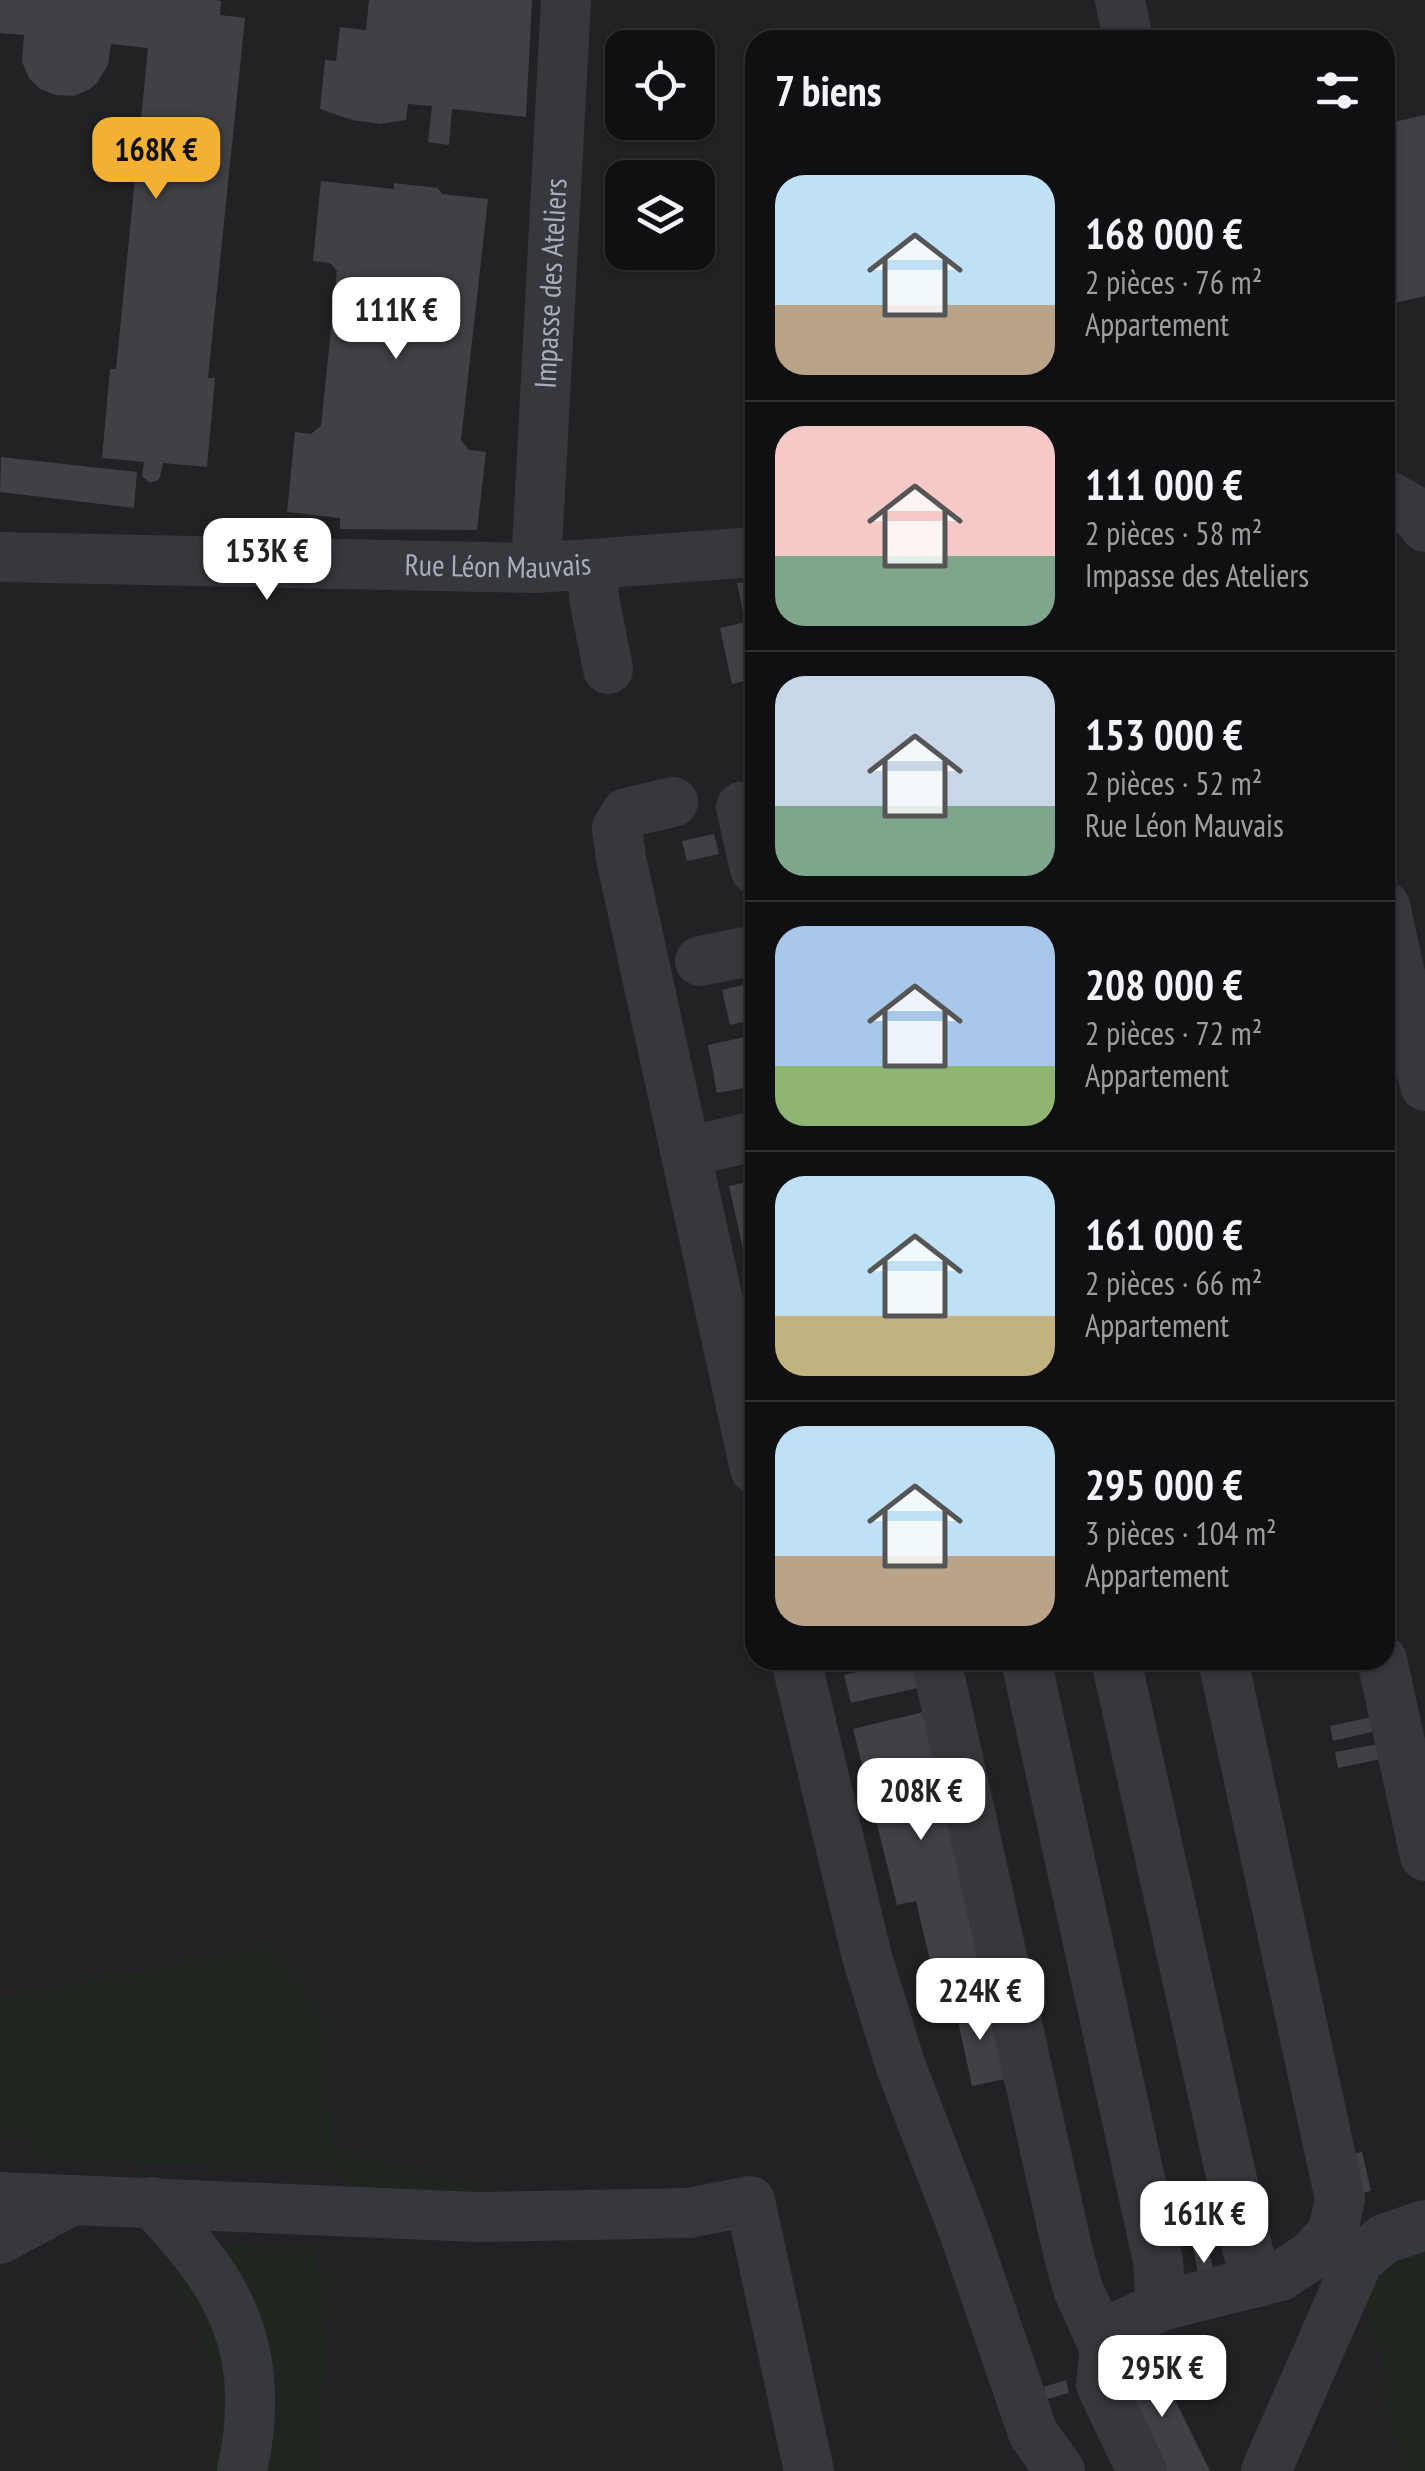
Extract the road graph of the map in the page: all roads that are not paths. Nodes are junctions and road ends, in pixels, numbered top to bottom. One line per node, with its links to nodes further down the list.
1 (566, 0): 7 (street, Impasse des Ateliers)
2 (1120, 0): 3 (street)
3 (1126, 30)
4 (745, 553): 6 (street, Rue Léon Mauvais)
5 (0, 557): 7 (street, Rue Léon Mauvais)
6 (593, 564): 7 (street, Rue Léon Mauvais); 8 (street)
7 (536, 568)
8 (608, 669)
9 (674, 802): 17 (street)
10 (741, 806): 11 (street)
11 (745, 824)
12 (745, 952): 13 (street)
13 (700, 961)
14 (1395, 972): 15 (street)
15 (1409, 1064)
16 (745, 1138): 17 (street)
17 (687, 1152): 18 (street)
18 (745, 1422)
19 (798, 1670): 37 (street)
20 (938, 1670): 34 (street)
21 (1028, 1670): 33 (street)
22 (1118, 1670): 32 (street)
23 (1224, 1670): 32 (street)
24 (1385, 1670): 25 (street)
25 (1417, 1784): 26 (street)
26 (1425, 1856)
27 (0, 2198): 28 (street)
28 (72, 2200): 29 (street); 31 (street)
29 (152, 2202): 35 (street); 36 (street)
30 (1425, 2225): 39 (street)
31 (0, 2239)
32 (1260, 2282): 33 (street)
33 (1162, 2306): 34 (street)
34 (1106, 2349): 38 (street)
35 (242, 2471)
36 (809, 2471)
37 (1060, 2471)
38 (1142, 2471)
39 (1266, 2471)

